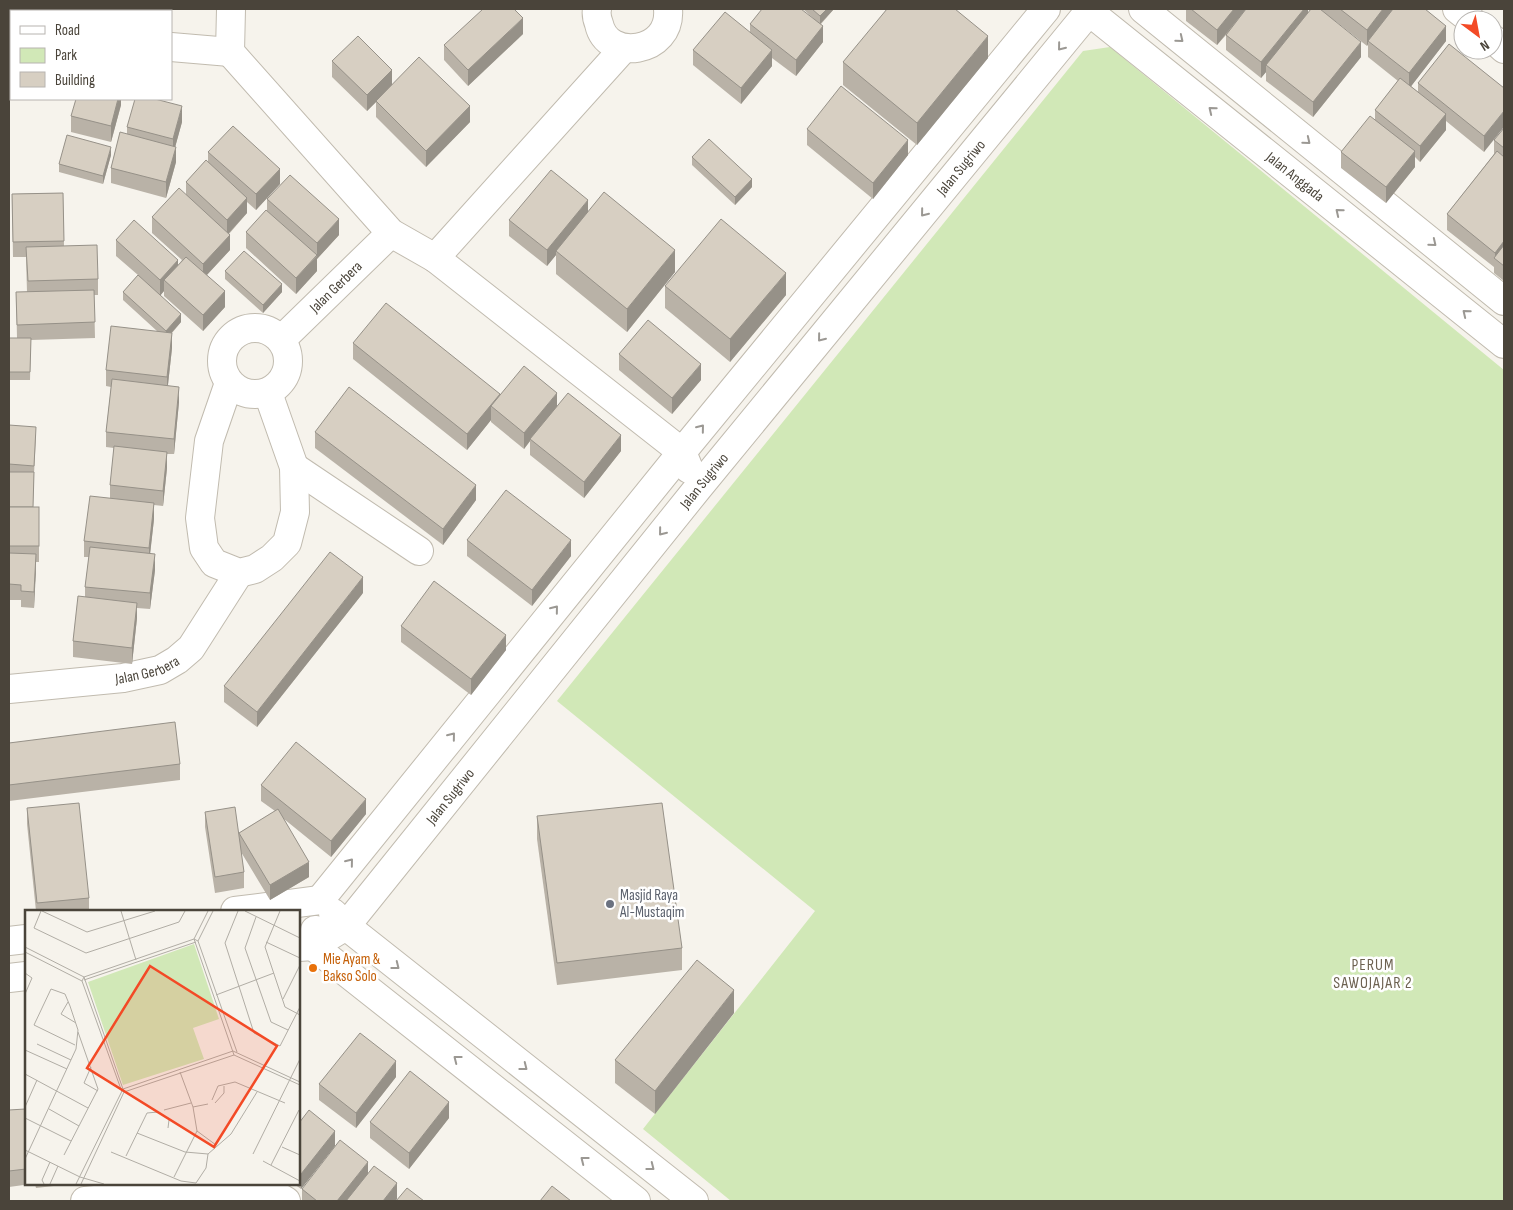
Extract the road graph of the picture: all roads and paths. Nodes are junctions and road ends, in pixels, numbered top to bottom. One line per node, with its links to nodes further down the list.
1 (231, 9): 9 (street)
2 (668, 9): 8 (street)
3 (1046, 9): 17 (street, one-way to 3)
4 (1142, 9): 12 (street, one-way to 12)
5 (590, 10): 8 (street)
6 (1089, 10): 14 (street, Jalan Anggada, one-way to 6); 19 (street, Jalan Sugriwo, one-way to 19)
7 (172, 47): 9 (street)
8 (624, 48): 11 (street)
9 (230, 52): 10 (street)
10 (390, 233): 11 (street); 13 (street, Jalan Gerbera)
11 (435, 258): 17 (street)
12 (1504, 301)
13 (282, 339): 15 (street); 16 (street)
14 (1504, 344)
15 (229, 383): 16 (street); 21 (street)
16 (268, 393): 18 (street)
17 (682, 452): 19 (street); 23 (street, one-way to 17)
18 (294, 467): 20 (street); 21 (street)
19 (698, 488): 25 (street, Jalan Sugriwo, one-way to 25)
20 (419, 551)
21 (239, 573): 22 (street, Jalan Gerbera)
22 (9, 689)
23 (320, 900): 24 (street); 25 (street); 28 (street)
24 (243, 910)
25 (346, 926): 28 (street, Jalan Sugriwo); 34 (street, one-way to 34)
26 (25, 939): 27 (street)
27 (9, 941)
28 (306, 946): 33 (street, one-way to 28)
29 (25, 976): 30 (street)
30 (9, 978)
31 (85, 1201): 32 (street)
32 (286, 1201)
33 (636, 1201)
34 (694, 1201)

